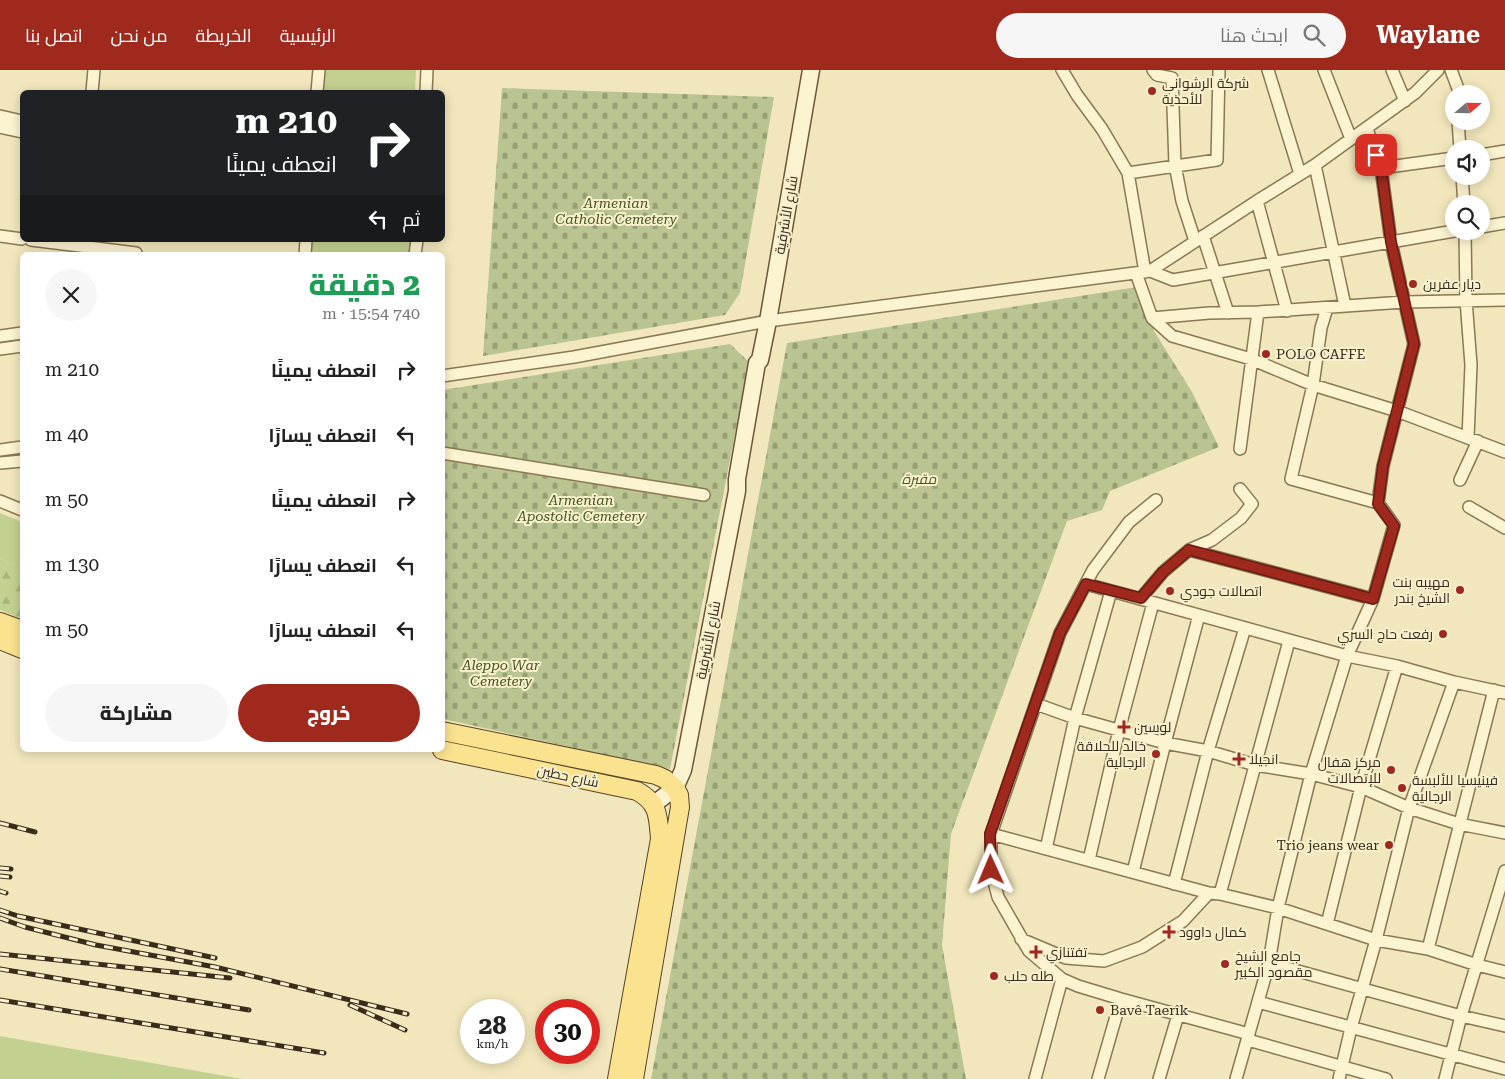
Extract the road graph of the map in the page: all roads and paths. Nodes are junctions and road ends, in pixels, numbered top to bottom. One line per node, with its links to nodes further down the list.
1 (94, 70): 15 (street)
2 (318, 70): 16 (street)
3 (427, 70): 17 (street)
4 (812, 70): 57 (street, شارع الأشرفية)
5 (1062, 70): 31 (street)
6 (1153, 70): 13 (street)
7 (1219, 70): 28 (street)
8 (1268, 70): 32 (street)
9 (1324, 70): 24 (street)
10 (1392, 70): 18 (street)
11 (1438, 70): 18 (street)
12 (1451, 70): 14 (street)
13 (1174, 74): 28 (street)
14 (1457, 85)
15 (92, 90)
16 (317, 90)
17 (426, 90)
18 (1405, 101): 22 (street)
19 (0, 116): 20 (street)
20 (20, 120)
21 (0, 127): 23 (street)
22 (1367, 129): 24 (street); 30 (street)
23 (20, 132)
24 (1352, 140): 29 (street)
25 (1505, 151): 26 (street)
26 (1490, 154)
27 (1445, 159): 30 (street)
28 (1176, 165): 31 (street); 38 (street)
29 (1315, 165): 32 (street); 44 (street)
30 (1381, 168): 42 (street)
31 (1128, 173): 46 (street)
32 (1300, 174): 33 (street)
33 (1257, 201): 38 (street); 45 (street)
34 (1505, 223): 35 (street)
35 (1490, 225)
36 (1445, 233): 42 (street)
37 (0, 236): 39 (street)
38 (1199, 238): 46 (street); 47 (street)
39 (20, 239)
40 (1465, 240): 48 (street)
41 (46, 242): 43 (street)
42 (1391, 242): 44 (street); 50 (street)
43 (121, 252)
44 (1335, 252): 45 (street); 51 (street)
45 (1275, 262): 47 (street); 53 (street)
46 (1144, 272): 47 (street); 56 (street); 57 (street)
47 (1216, 272): 55 (street)
48 (1466, 300): 49 (street); 50 (street); 66 (street)
49 (1505, 300)
50 (1404, 302): 51 (street); 65 (street)
51 (1345, 306): 52 (street)
52 (1327, 308): 53 (street); 64 (street)
53 (1287, 311): 54 (street)
54 (1258, 312): 55 (street); 62 (street)
55 (1228, 313): 56 (street)
56 (1152, 318): 62 (street)
57 (768, 320): 63 (street); 110 (street, شارع الأشرفية)
58 (20, 333): 59 (street)
59 (0, 336)
60 (20, 346): 61 (street)
61 (0, 349)
62 (1252, 359): 64 (street); 68 (street)
63 (445, 376)
64 (1313, 384): 65 (street); 79 (street)
65 (1396, 411): 66 (street); 79 (street)
66 (1473, 439): 71 (street); 74 (street)
67 (20, 447): 69 (street)
68 (1240, 449)
69 (0, 450)
70 (445, 452): 76 (street)
71 (1505, 452)
72 (20, 461): 73 (street)
73 (0, 463)
74 (1460, 480)
75 (1240, 489): 83 (street)
76 (704, 495)
77 (1156, 500): 84 (street)
78 (0, 501): 81 (street)
79 (1378, 504): 87 (street)
80 (1469, 508): 82 (street)
81 (20, 509)
82 (1505, 528)
83 (1189, 550): 86 (street); 87 (street)
84 (1086, 584): 85 (street); 100 (street)
85 (1112, 590): 86 (street); 101 (street)
86 (1141, 598): 88 (street)
87 (1373, 599): 96 (street)
88 (1153, 603): 89 (street); 102 (street)
89 (1199, 616): 91 (street); 104 (street)
90 (0, 622): 92 (main road)
91 (1245, 628): 94 (street); 106 (street)
92 (20, 629)
93 (0, 640): 95 (main road)
94 (1289, 640): 96 (street); 107 (street)
95 (20, 647)
96 (1347, 656): 97 (street); 108 (street)
97 (1397, 666): 98 (street); 109 (street)
98 (1454, 682): 99 (street); 112 (street)
99 (1499, 692): 113 (street)
100 (1036, 704): 101 (street); 115 (street)
101 (1075, 718): 102 (street); 116 (street)
102 (1119, 730): 104 (street); 117 (street)
103 (445, 732): 110 (main road, شارع حطين)
104 (1165, 743): 106 (street); 119 (street)
105 (445, 751): 111 (main road, شارع حطين)
106 (1208, 751): 107 (street); 120 (street)
107 (1255, 765): 108 (street); 121 (street)
108 (1311, 774): 109 (street); 122 (street)
109 (1361, 787): 112 (street); 123 (street)
110 (675, 788): 111 (street); 143 (main road)
111 (654, 804): 142 (main road)
112 (1409, 808): 113 (street); 125 (street)
113 (1459, 824): 114 (street); 126 (street)
114 (1505, 832)
115 (990, 834): 116 (street); 124 (street)
116 (1046, 849): 117 (street)
117 (1089, 860): 119 (street)
118 (1505, 871): 128 (street)
119 (1134, 872): 120 (street)
120 (1174, 884): 121 (street)
121 (1215, 894): 122 (street); 124 (street)
122 (1278, 908): 123 (street); 127 (street)
123 (1327, 924): 125 (street)
124 (1021, 938): 130 (street)
125 (1376, 940): 126 (street); 131 (street)
126 (1428, 949): 128 (street)
127 (1269, 963): 131 (street); 133 (street)
128 (1476, 965): 129 (street); 135 (street)
129 (1505, 972)
130 (1062, 979): 132 (street); 144 (street)
131 (1362, 989): 135 (street); 137 (street)
132 (1121, 999): 134 (street); 145 (street)
133 (1258, 1002): 137 (street); 138 (street)
134 (1178, 1015): 138 (street); 146 (street)
135 (1461, 1016): 136 (street); 139 (street)
136 (1505, 1026)
137 (1351, 1028): 139 (street); 140 (street)
138 (1248, 1037): 140 (street); 147 (street)
139 (1451, 1054): 141 (street); 150 (street)
140 (1341, 1067): 148 (street); 149 (street)
141 (1505, 1069)
142 (617, 1079)
143 (634, 1079)
144 (1035, 1079)
145 (1098, 1079)
146 (1159, 1079)
147 (1237, 1079)
148 (1339, 1079)
149 (1386, 1079)
150 (1445, 1079)

